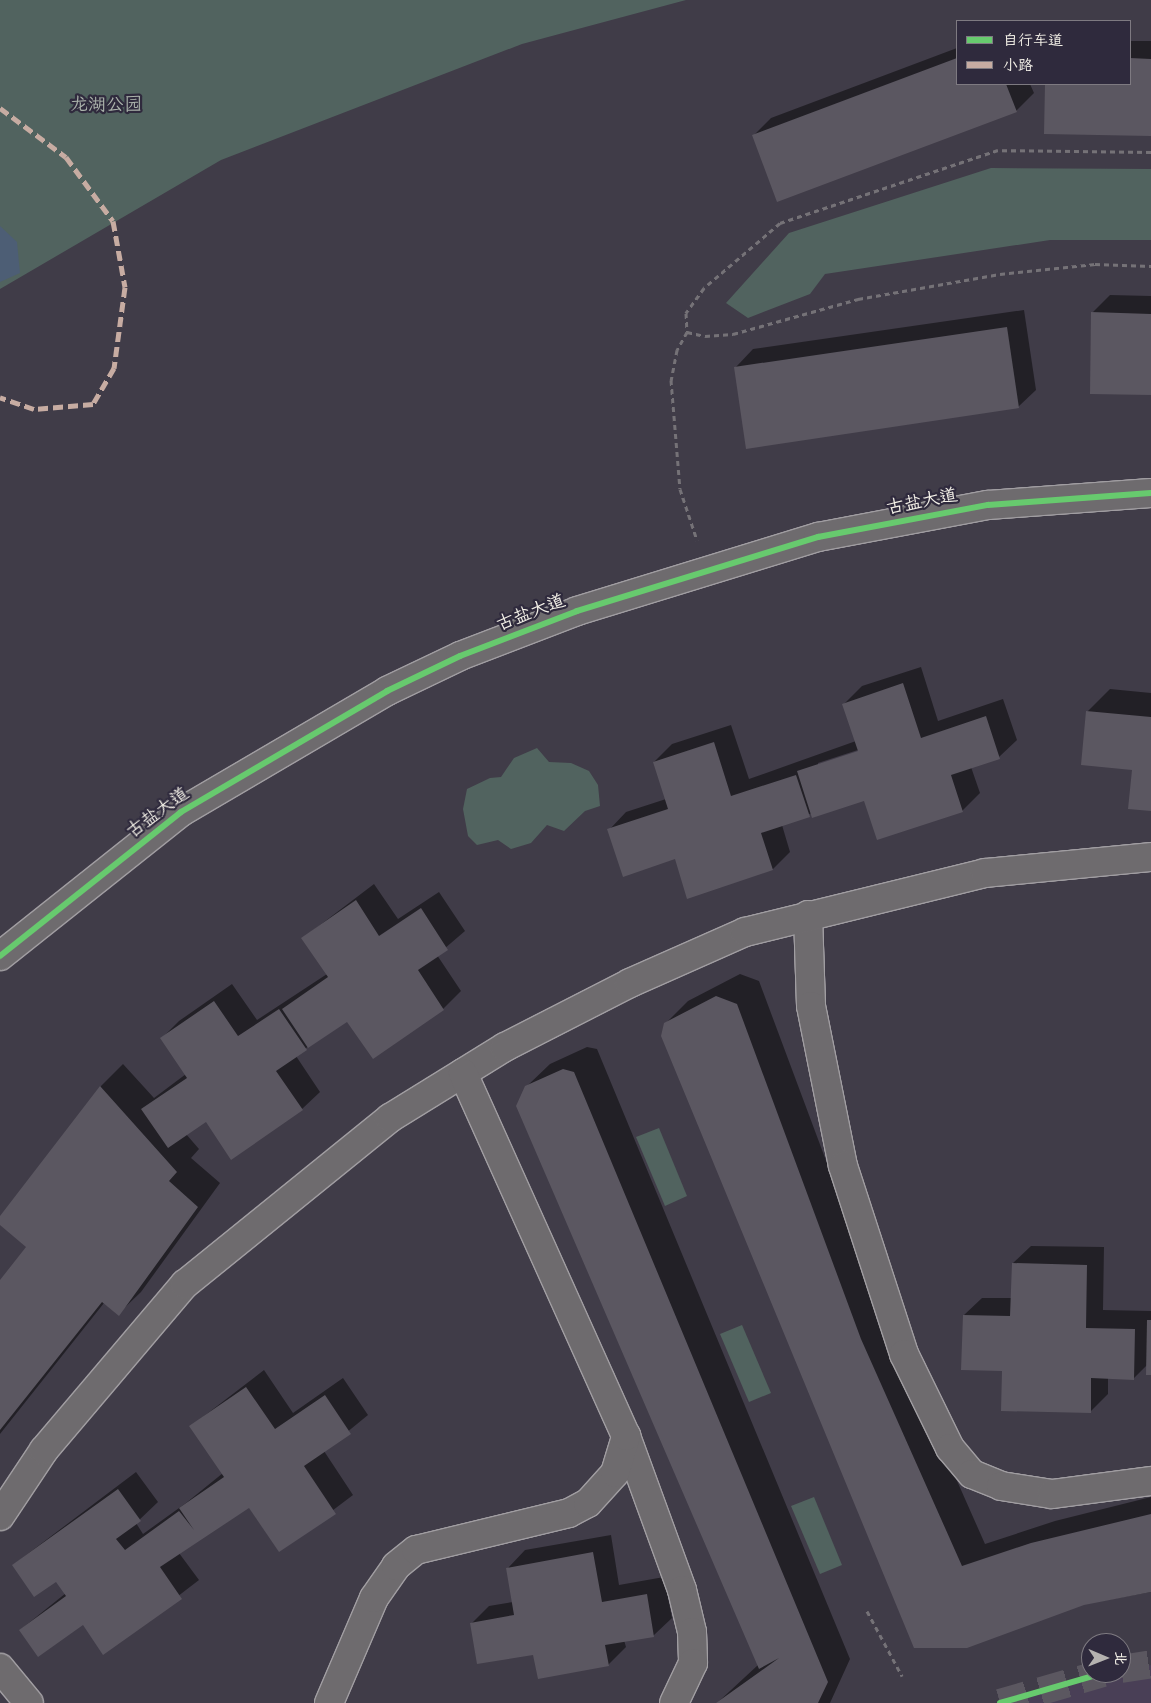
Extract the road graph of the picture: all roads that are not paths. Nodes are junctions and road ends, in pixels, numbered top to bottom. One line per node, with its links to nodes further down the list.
1 (1151, 493): 4 (street, 古盐大道)
2 (1151, 857): 3 (street)
3 (808, 916): 5 (street); 7 (street)
4 (0, 956)
5 (463, 1073): 6 (street); 8 (street)
6 (626, 1436): 11 (street); 12 (street)
7 (1151, 1481)
8 (0, 1516)
9 (0, 1668): 10 (street)
10 (29, 1703)
11 (329, 1703)
12 (674, 1703)

